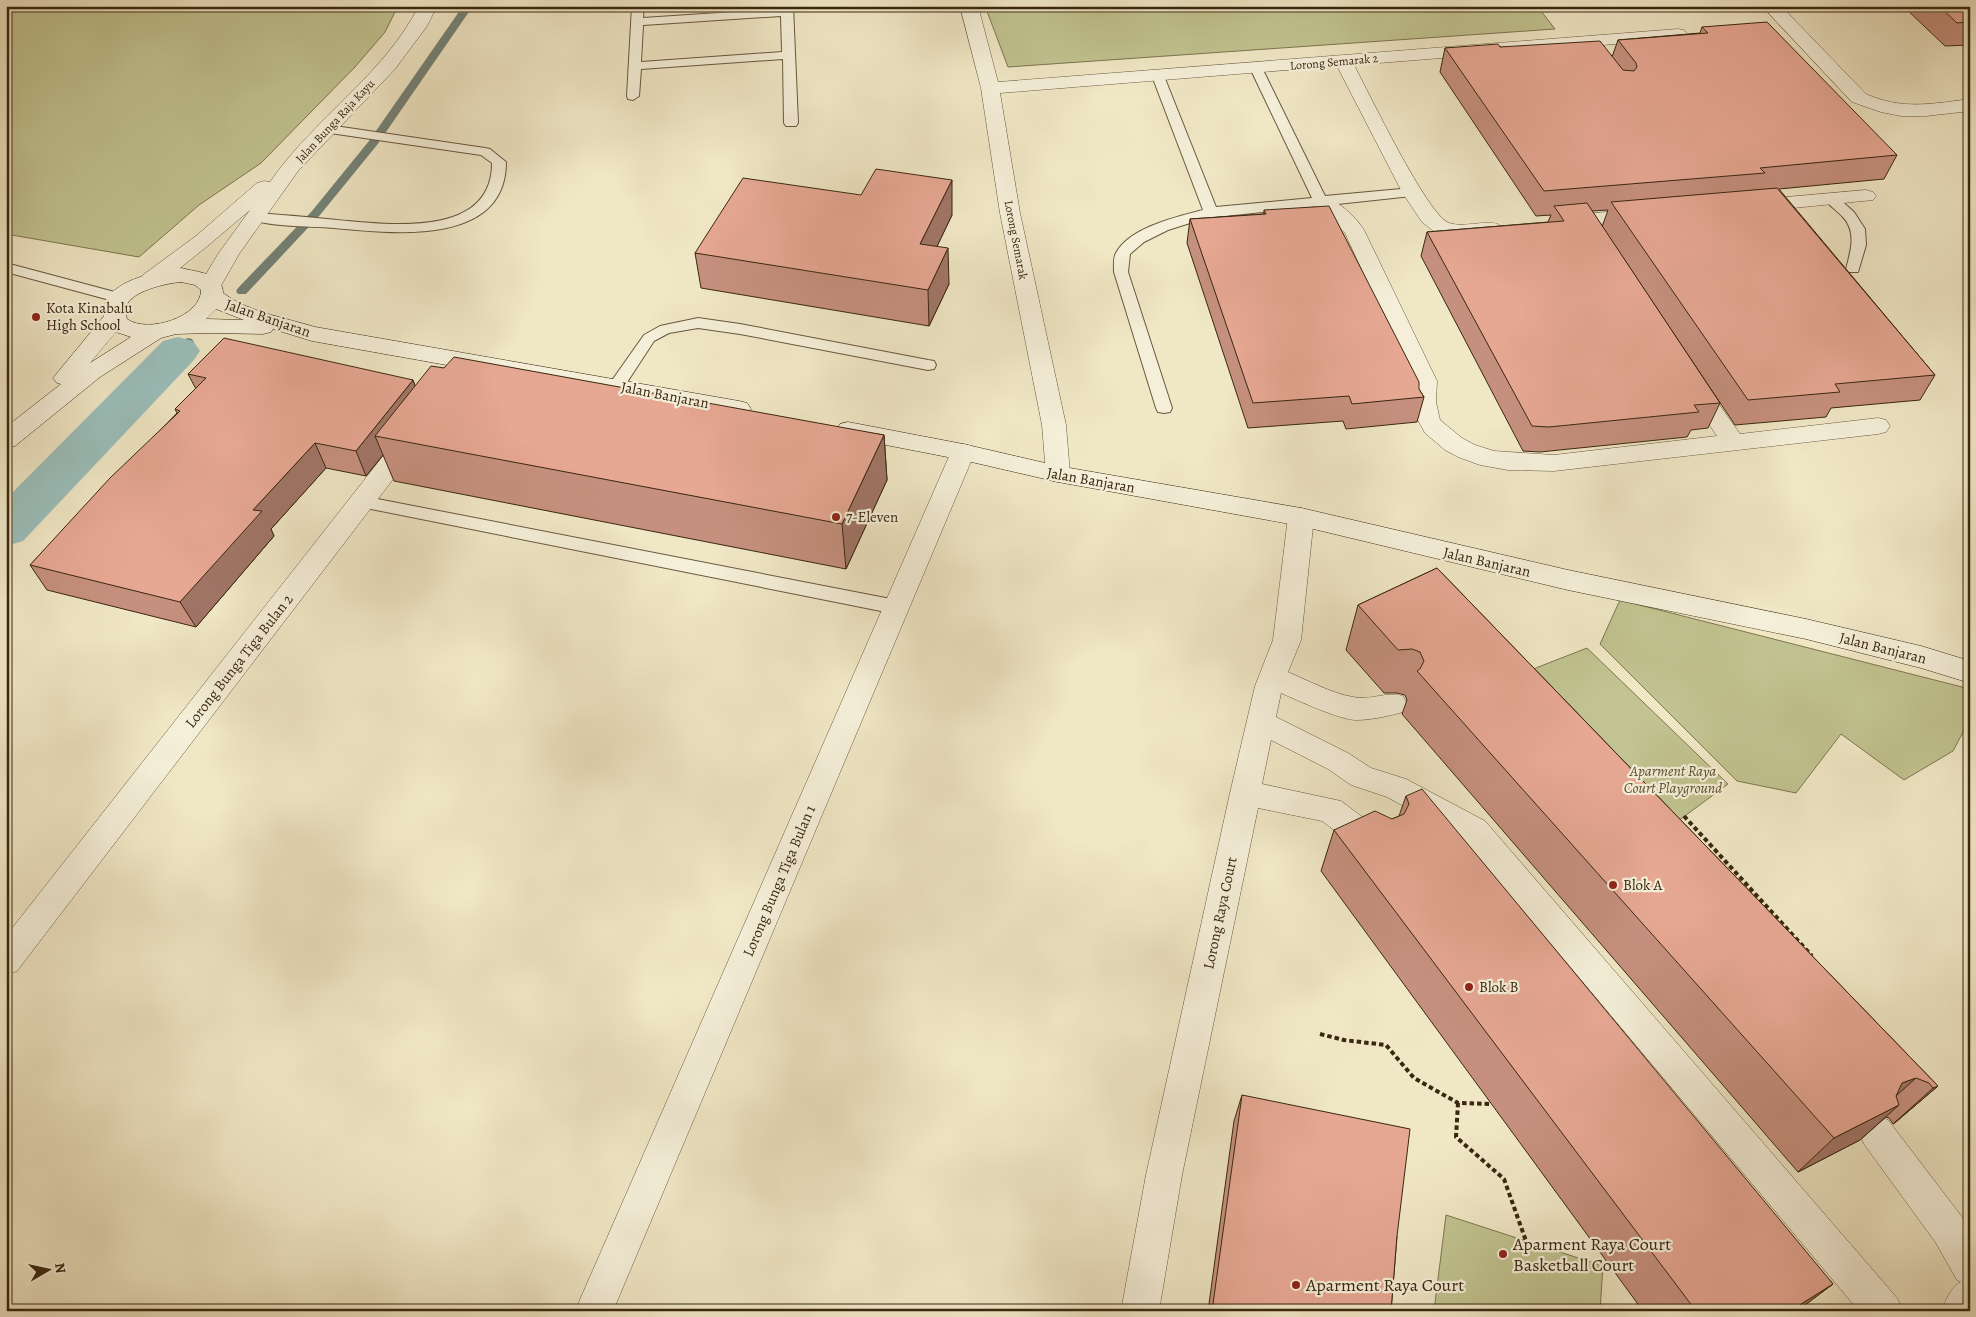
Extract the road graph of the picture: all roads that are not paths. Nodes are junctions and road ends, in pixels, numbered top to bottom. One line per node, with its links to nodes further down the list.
1 (428, 6): 17 (street, Jalan Bunga Raja Kayu)
2 (638, 6): 6 (lane)
3 (969, 6): 13 (street, Lorong Semarak)
4 (1771, 6): 15 (street)
5 (787, 9): 6 (lane); 8 (lane)
6 (637, 22): 10 (lane)
7 (1678, 34): 9 (street, Lorong Semarak 2)
8 (788, 55): 10 (lane); 16 (lane)
9 (1343, 62): 11 (street, Lorong Semarak 2); 21 (street)
10 (635, 66): 14 (lane)
11 (1256, 68): 12 (street, Lorong Semarak 2); 24 (lane)
12 (1158, 76): 13 (street, Lorong Semarak 2); 26 (lane)
13 (990, 88): 53 (street, Lorong Semarak)
14 (633, 96)
15 (1970, 105)
16 (791, 123)
17 (328, 129): 18 (lane); 20 (street, Jalan Bunga Raja Kayu)
18 (369, 134): 19 (lane)
19 (392, 138): 28 (lane)
20 (300, 156): 28 (street, Jalan Bunga Raja Kayu); 35 (street)
21 (1412, 192): 24 (lane); 31 (street)
22 (1866, 196): 23 (street)
23 (1832, 199): 25 (street); 34 (lane)
24 (1320, 201): 26 (lane); 51 (street)
25 (1732, 207)
26 (1211, 212): 45 (lane)
27 (1662, 213): 29 (street)
28 (256, 217): 36 (street, Jalan Bunga Raja Kayu)
29 (1585, 220): 30 (street); 32 (street)
30 (1538, 224)
31 (1510, 226)
32 (1599, 240)
33 (6, 267): 37 (lane)
34 (1853, 268)
35 (151, 280): 36 (street, Jalan Banjaran); 37 (street)
36 (211, 291): 38 (street, Jalan Bunga Raja Kayu); 39 (street, Jalan Banjaran)
37 (118, 308): 38 (street); 50 (street)
38 (164, 330): 39 (street); 50 (street)
39 (312, 334): 40 (street, Jalan Banjaran)
40 (472, 360): 43 (street); 44 (street, Jalan Banjaran)
41 (1680, 364): 51 (street)
42 (928, 365): 44 (lane)
43 (454, 384)
44 (616, 386): 46 (street, Jalan Banjaran)
45 (1164, 408)
46 (761, 413)
47 (429, 416): 54 (street, Lorong Bunga Tiga Bulan 2)
48 (828, 426): 52 (street, Jalan Banjaran)
49 (1878, 426): 51 (street)
50 (6, 439)
51 (1733, 442)
52 (963, 452): 53 (street, Jalan Banjaran); 56 (street, Lorong Bunga Tiga Bulan 1)
53 (1058, 474): 55 (street, Jalan Banjaran)
54 (362, 502): 56 (lane); 63 (street, Lorong Bunga Tiga Bulan 2)
55 (1301, 517): 57 (street, Jalan Banjaran); 58 (street, Lorong Raya Court)
56 (896, 607): 67 (street, Lorong Bunga Tiga Bulan 1)
57 (1970, 672)
58 (1273, 677): 59 (street); 60 (street, Lorong Raya Court)
59 (1393, 704)
60 (1261, 722): 61 (street, Lorong Raya Court); 69 (street)
61 (1246, 793): 62 (street); 68 (street, Lorong Raya Court)
62 (1377, 844)
63 (6, 961)
64 (1876, 1132): 65 (street)
65 (1970, 1267)
66 (1970, 1297): 70 (street)
67 (594, 1311)
68 (1140, 1311)
69 (1884, 1311)
70 (1960, 1311)

